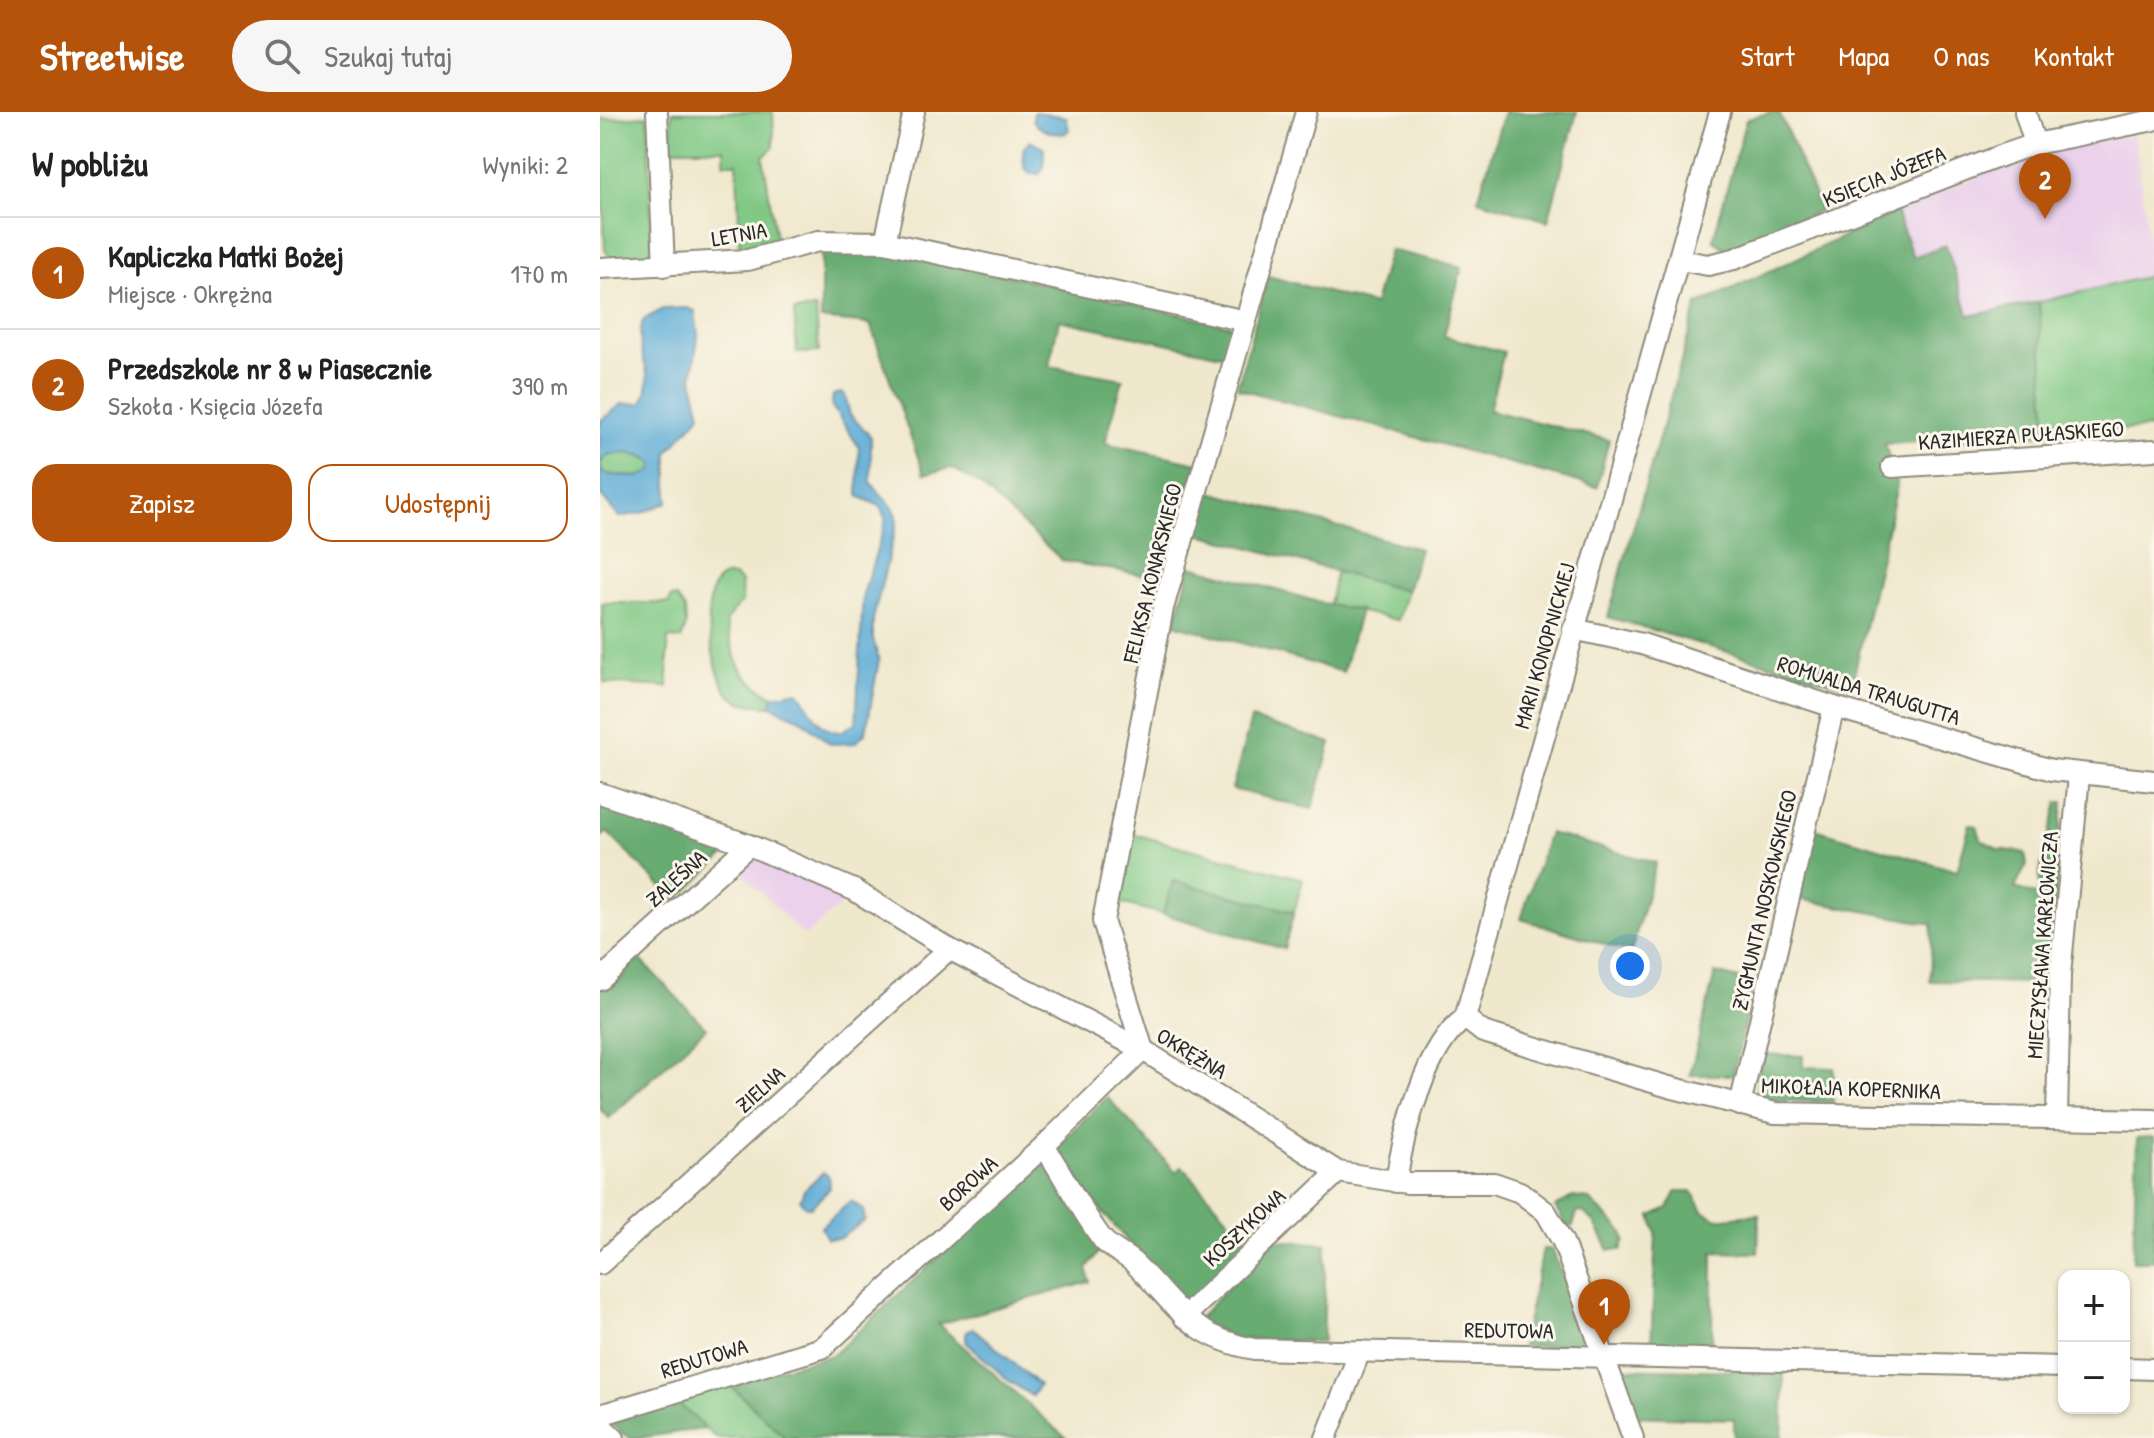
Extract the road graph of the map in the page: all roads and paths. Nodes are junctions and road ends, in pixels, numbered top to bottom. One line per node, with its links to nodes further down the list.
1 (657, 112): 10 (street)
2 (914, 112): 8 (street)
3 (1306, 112): 12 (street, FELIKSA KONARSKIEGO)
4 (1720, 112): 9 (street, MARII KONOPNICKIEJ)
5 (2025, 112): 7 (street)
6 (2154, 120): 7 (street, KSIĘCIA JÓZEFA)
7 (2035, 144): 9 (street, KSIĘCIA JÓZEFA)
8 (885, 242): 10 (street, LETNIA); 12 (street, LETNIA)
9 (1680, 260): 15 (street, MARII KONOPNICKIEJ)
10 (664, 266): 11 (street, LETNIA)
11 (600, 268)
12 (1246, 321): 24 (street, FELIKSA KONARSKIEGO)
13 (2154, 450): 14 (street, KAZIMIERZA PUŁASKIEGO)
14 (1892, 467)
15 (1573, 629): 16 (street, ROMUALDA TRAUGUTTA); 23 (street, MARII KONOPNICKIEJ)
16 (1834, 707): 17 (street, ROMUALDA TRAUGUTTA); 25 (street, ZYGMUNTA NOSKOWSKIEGO)
17 (2079, 776): 18 (street, ROMUALDA TRAUGUTTA); 26 (street, MIECZYSŁAWA KARŁOWICZA)
18 (2154, 781)
19 (600, 793): 20 (street, OKRĘŻNA)
20 (749, 845): 21 (street, OKRĘŻNA); 22 (street, ZALEŚNA)
21 (949, 949): 24 (street, OKRĘŻNA); 31 (street, ZIELNA)
22 (600, 980)
23 (1465, 1018): 25 (street, MIKOŁAJA KOPERNIKA); 30 (street, MARII KONOPNICKIEJ)
24 (1143, 1050): 28 (street, BOROWA); 29 (street, OKRĘŻNA)
25 (1740, 1105): 26 (street, MIKOŁAJA KOPERNIKA)
26 (2057, 1118): 27 (street, MIKOŁAJA KOPERNIKA)
27 (2154, 1120)
28 (1044, 1146): 32 (street, REDUTOWA); 33 (street, BOROWA)
29 (1338, 1172): 30 (street, OKRĘŻNA); 32 (street, KOSZYKOWA)
30 (1396, 1182): 35 (street, OKRĘŻNA)
31 (600, 1264)
32 (1184, 1317): 34 (street, REDUTOWA)
33 (822, 1348): 39 (street, REDUTOWA)
34 (1360, 1351): 35 (street, REDUTOWA); 42 (street)
35 (1603, 1356): 36 (street, REDUTOWA); 43 (street, OKRĘŻNA)
36 (2058, 1367)
37 (2130, 1368): 38 (street)
38 (2154, 1369)
39 (600, 1415)
40 (600, 1425): 41 (street)
41 (614, 1438)
42 (1326, 1438)
43 (1633, 1438)

